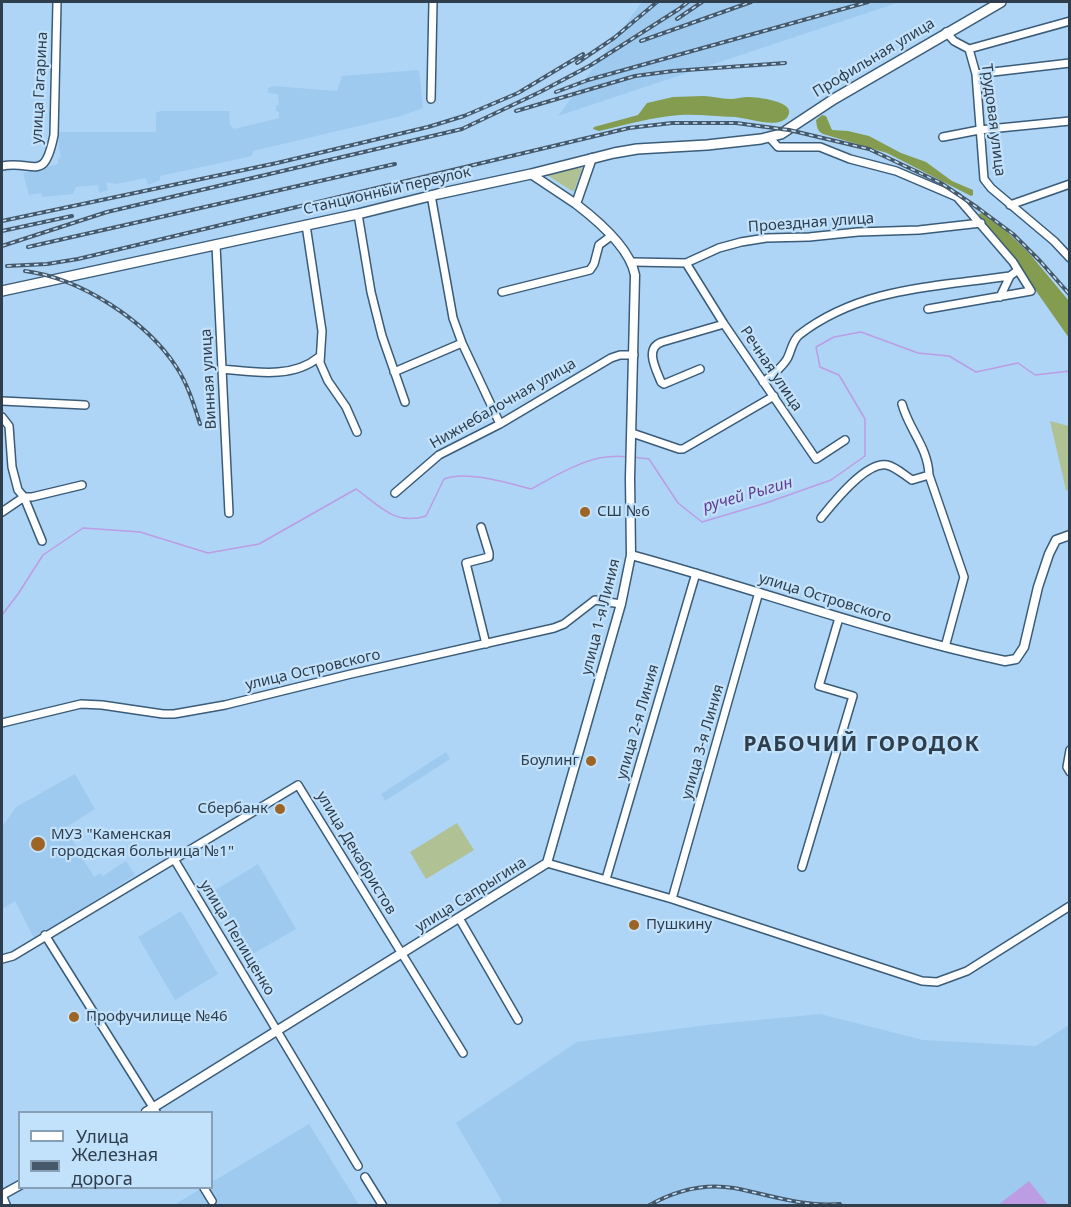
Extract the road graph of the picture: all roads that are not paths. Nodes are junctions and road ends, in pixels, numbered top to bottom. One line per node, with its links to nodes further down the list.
1 (57, 2): 16 (street, улица Гагарина)
2 (434, 2): 9 (street)
3 (1001, 2): 5 (main road, Профильная улица)
4 (1070, 21): 6 (street)
5 (946, 32): 6 (street, Трудовая улица); 12 (main road, Профильная улица)
6 (969, 49): 8 (street, Трудовая улица)
7 (1070, 63): 8 (street)
8 (976, 74): 11 (street, Трудовая улица)
9 (431, 99)
10 (1070, 121): 11 (street)
11 (979, 130): 14 (street); 21 (street, Трудовая улица)
12 (781, 134): 13 (main road, Станционный переулок)
13 (769, 137): 15 (main road, Станционный переулок); 23 (street)
14 (943, 137)
15 (592, 158): 17 (main road, Станционный переулок); 20 (street)
16 (2, 166)
17 (531, 174): 19 (main road, Станционный переулок); 20 (street)
18 (1070, 184): 21 (street)
19 (430, 195): 22 (main road, Станционный переулок); 37 (street)
20 (576, 204): 25 (street)
21 (1010, 205): 27 (street, Трудовая улица)
22 (358, 214): 24 (main road, Станционный переулок); 42 (street)
23 (981, 223): 29 (street, Проездная улица); 30 (street)
24 (306, 225): 26 (main road, Станционный переулок); 39 (street)
25 (611, 236): 28 (street); 33 (street)
26 (216, 245): 32 (main road, Станционный переулок); 40 (street, Винная улица)
27 (1070, 258)
28 (633, 262): 29 (street, Проездная улица); 38 (street, улица 1-я Линия)
29 (686, 263): 36 (street, Речная улица)
30 (1018, 270): 31 (street); 34 (street)
31 (1010, 276): 34 (street); 43 (street)
32 (2, 291)
33 (502, 292)
34 (1000, 297): 35 (street)
35 (928, 309)
36 (724, 324): 41 (street); 43 (street, Речная улица)
37 (462, 343): 42 (street); 50 (street)
38 (634, 355): 50 (street, Нижнебалочная улица); 52 (street, улица 1-я Линия)
39 (319, 357): 40 (street); 51 (street)
40 (222, 369): 59 (street, Винная улица)
41 (700, 369)
42 (394, 372): 46 (street)
43 (764, 381): 44 (street, Речная улица)
44 (774, 396): 52 (street); 53 (street, Речная улица)
45 (2, 401): 48 (street)
46 (405, 402)
47 (902, 404): 54 (street)
48 (85, 405)
49 (2, 417): 57 (street)
50 (500, 424): 56 (street, Нижнебалочная улица)
51 (357, 432)
52 (632, 433): 64 (street, улица 1-я Линия)
53 (845, 440)
54 (929, 475): 60 (street); 70 (street)
55 (82, 485): 57 (street)
56 (394, 493)
57 (24, 497): 58 (street); 63 (street)
58 (2, 512)
59 (229, 513)
60 (821, 518)
61 (481, 527): 69 (street)
62 (1070, 535): 70 (street, улица Островского)
63 (42, 541)
64 (631, 555): 65 (street, улица Островского); 67 (street, улица 1-я Линия)
65 (696, 573): 66 (street, улица Островского); 77 (street, улица 2-я Линия)
66 (759, 592): 68 (street, улица Островского); 78 (street, улица 3-я Линия)
67 (621, 604): 69 (street, улица Островского); 75 (street, улица 1-я Линия)
68 (840, 618): 70 (street, улица Островского); 76 (street)
69 (486, 644): 71 (street, улица Островского)
70 (945, 647)
71 (2, 723)
72 (1070, 750): 73 (street)
73 (1068, 770)
74 (174, 859): 81 (street, улица Декабристов); 82 (street, улица Декабристов); 85 (street, улица Пелищенко)
75 (547, 863): 77 (street, улица Сапрыгина); 80 (street, улица Сапрыгина)
76 (802, 867)
77 (606, 879): 78 (street, улица Сапрыгина)
78 (672, 899): 79 (street, улица Сапрыгина)
79 (1070, 906)
80 (459, 918): 82 (street, улица Сапрыгина); 84 (street)
81 (45, 935): 83 (street, улица Декабристов); 87 (street)
82 (402, 954): 85 (street, улица Сапрыгина); 86 (street)
83 (2, 959)
84 (518, 1020)
85 (278, 1031): 87 (street, улица Сапрыгина); 88 (street, улица Пелищенко)
86 (463, 1053)
87 (152, 1111)
88 (358, 1166)
89 (365, 1177): 95 (street)
90 (18, 1186): 92 (street)
91 (205, 1189): 93 (street)
92 (2, 1195): 94 (street)
93 (212, 1201)
94 (6, 1206)
95 (383, 1206)

